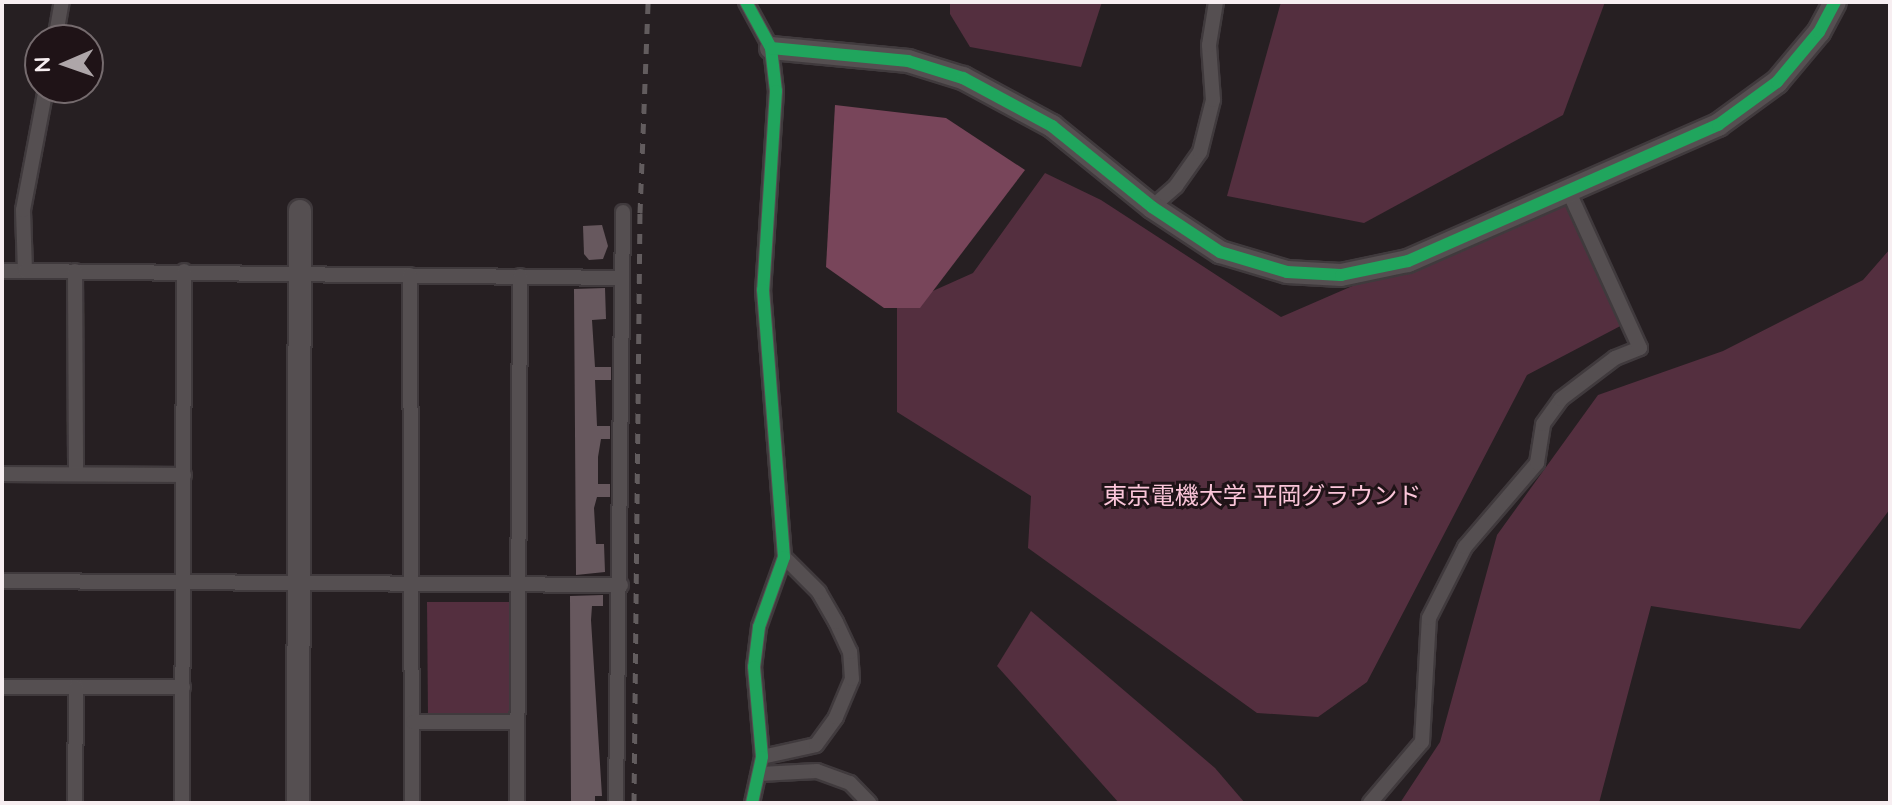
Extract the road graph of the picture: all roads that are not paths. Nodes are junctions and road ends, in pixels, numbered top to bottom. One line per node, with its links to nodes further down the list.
1 (62, 2): 5 (street)
2 (746, 2): 6 (street)
3 (1216, 2): 9 (street)
4 (1835, 2): 8 (street)
5 (58, 24)
6 (771, 48): 9 (street); 23 (street)
7 (43, 104): 13 (street)
8 (1569, 192): 9 (street); 45 (street)
9 (1152, 207)
10 (300, 211): 16 (street)
11 (623, 212): 19 (street)
12 (2, 271): 13 (street)
13 (25, 271): 14 (street)
14 (75, 271): 15 (street); 21 (street)
15 (184, 271): 16 (street); 22 (street)
16 (300, 273): 17 (street); 26 (street)
17 (410, 275): 18 (street); 27 (street)
18 (520, 276): 19 (street); 28 (street)
19 (620, 278): 29 (street)
20 (2, 474): 21 (street)
21 (76, 474): 22 (street)
22 (184, 475): 25 (street)
23 (784, 557): 35 (street); 35 (street)
24 (2, 581): 25 (street)
25 (182, 582): 26 (street); 32 (street)
26 (301, 583): 27 (street); 39 (street)
27 (414, 583): 28 (street); 33 (street)
28 (518, 584): 29 (street); 34 (street)
29 (621, 585): 42 (street)
30 (2, 687): 31 (street)
31 (76, 687): 32 (street); 37 (street)
32 (183, 687): 38 (street)
33 (413, 722): 34 (street); 40 (street)
34 (517, 722): 41 (street)
35 (762, 757): 36 (street)
36 (760, 774): 43 (street); 44 (street)
37 (75, 803)
38 (182, 803)
39 (298, 803)
40 (412, 803)
41 (517, 803)
42 (616, 803)
43 (752, 803)
44 (869, 803)
45 (1370, 803)

